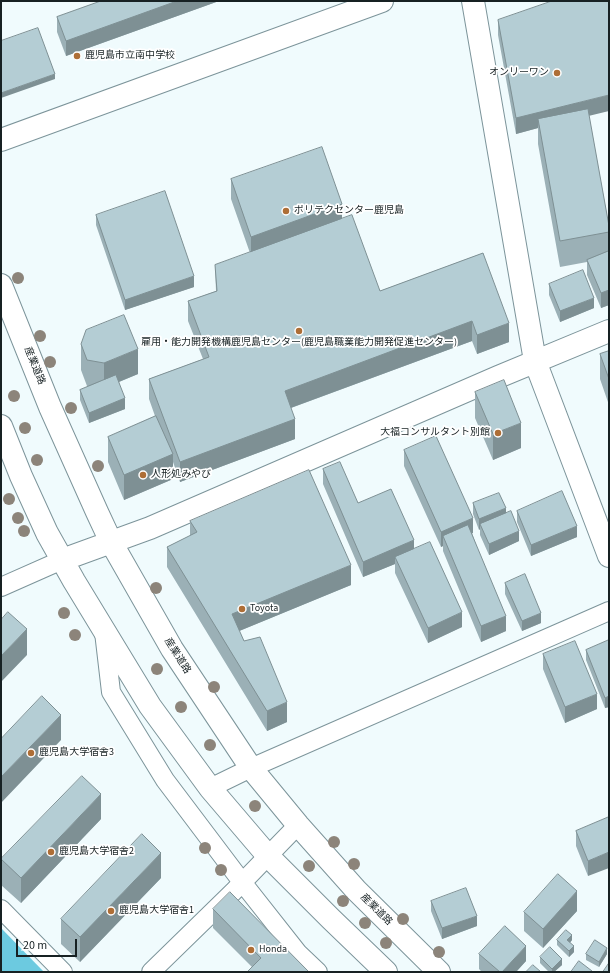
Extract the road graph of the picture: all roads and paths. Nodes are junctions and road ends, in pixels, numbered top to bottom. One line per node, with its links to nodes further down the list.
1 (382, 1): 3 (street)
2 (473, 1): 6 (street)
3 (1, 140)
4 (1, 285): 8 (street, 産業道路)
5 (609, 331): 6 (street)
6 (535, 361): 8 (street); 9 (street)
7 (1, 426): 10 (street)
8 (111, 542): 10 (street); 14 (street, 産業道路)
9 (609, 556)
10 (62, 560): 11 (street); 13 (street)
11 (1, 587)
12 (609, 611): 14 (street)
13 (104, 631): 15 (street); 18 (street)
14 (251, 768): 15 (street); 16 (street, 産業道路)
15 (210, 788): 17 (street)
16 (298, 825): 17 (street); 24 (street, 産業道路)
17 (268, 856): 18 (street); 23 (street)
18 (242, 882): 21 (street); 22 (street)
19 (1, 909): 20 (street)
20 (63, 972)
21 (151, 972)
22 (318, 972)
23 (386, 972)
24 (439, 972)

